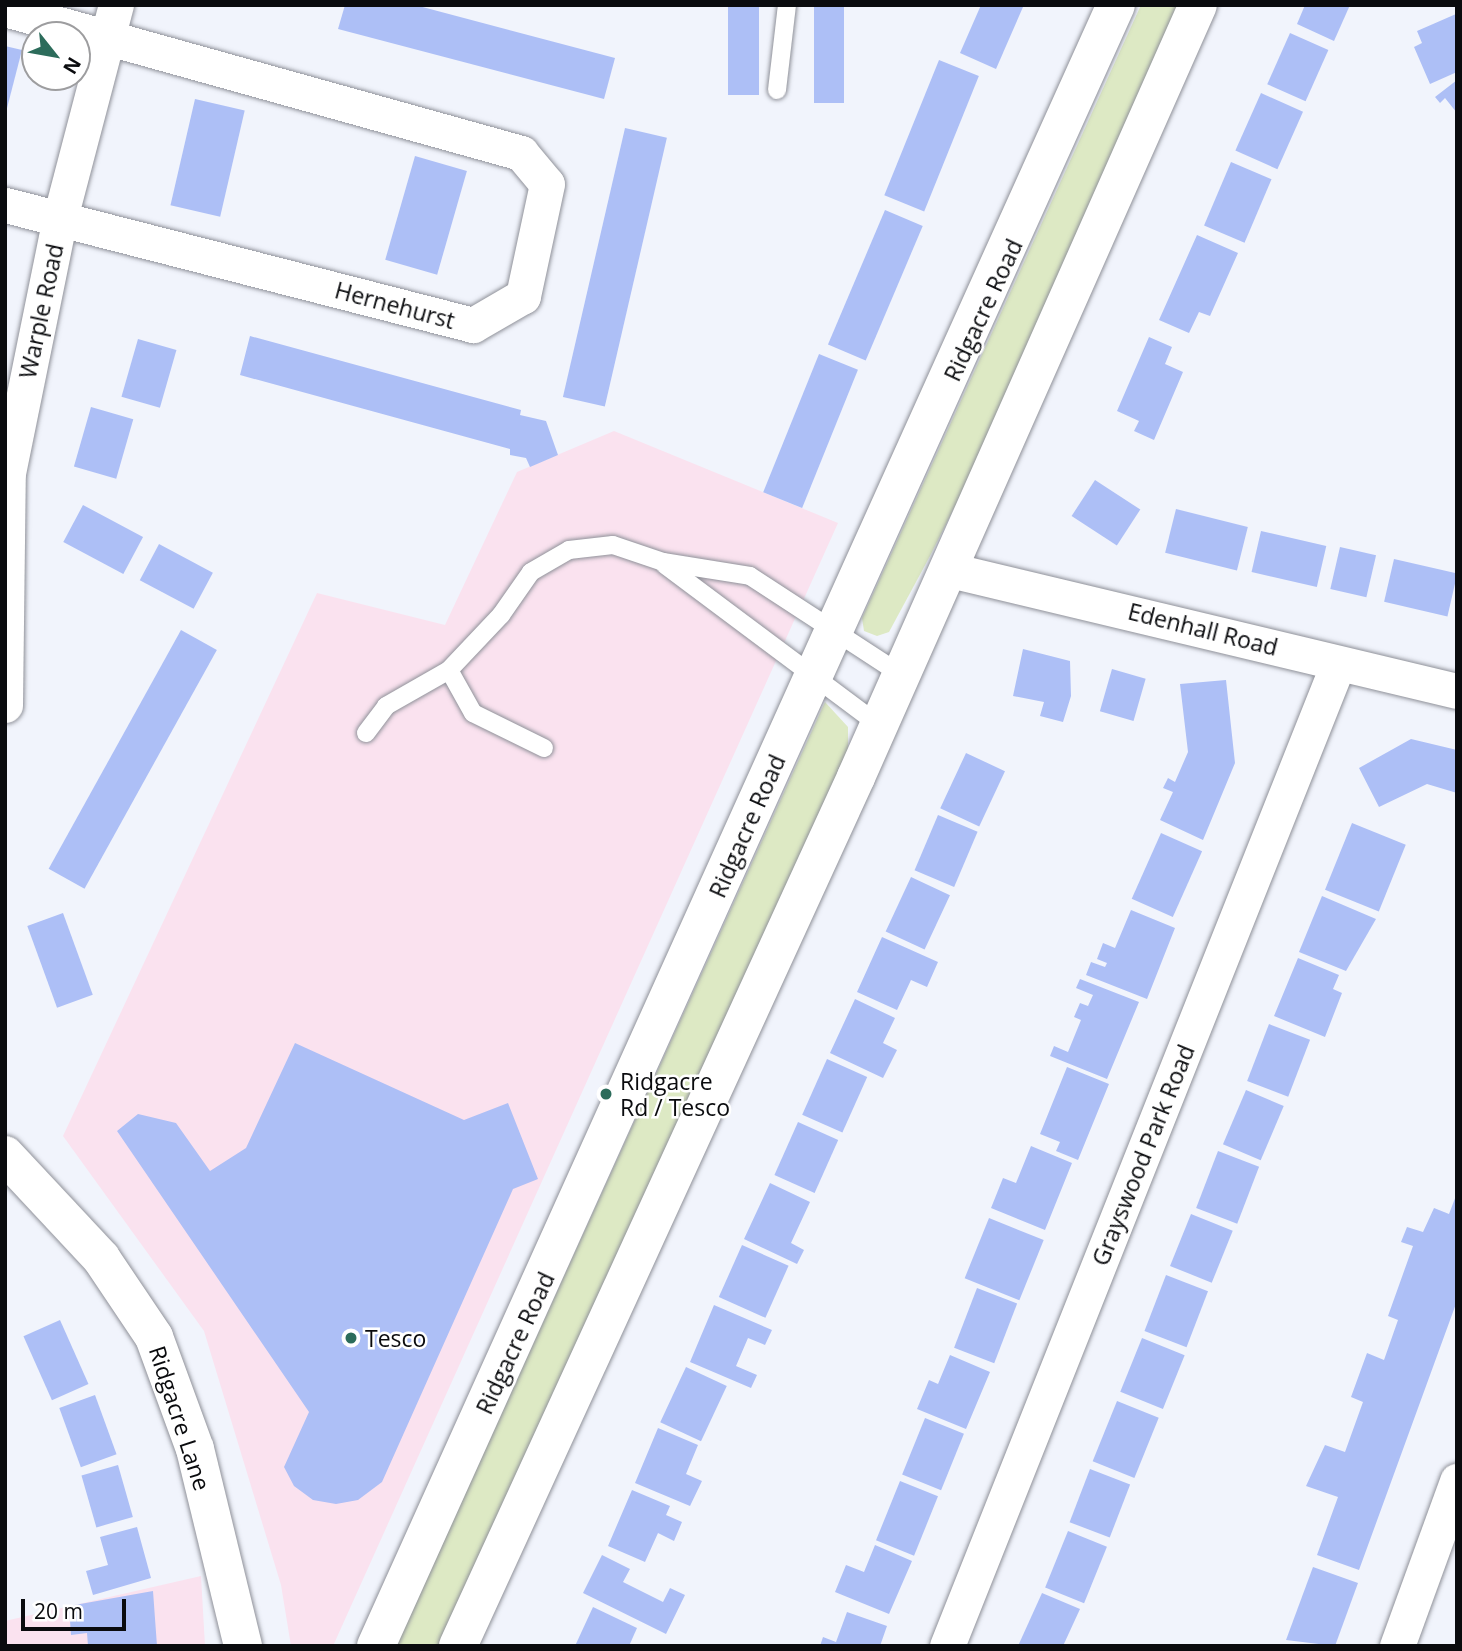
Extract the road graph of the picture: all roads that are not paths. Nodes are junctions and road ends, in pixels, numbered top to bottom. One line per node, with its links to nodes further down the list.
1 (787, 5): 6 (lane)
2 (1116, 5): 11 (street, Ridgacre Road)
3 (1198, 5): 10 (street)
4 (5, 9): 5 (street)
5 (111, 21): 8 (street, Warple Road); 8 (street, Hernehurst)
6 (777, 90)
7 (5, 205): 8 (street)
8 (60, 218): 17 (street, Warple Road)
9 (663, 562): 11 (lane); 13 (lane); 15 (lane)
10 (950, 569): 12 (street, Edenhall Road); 14 (street)
11 (836, 631): 14 (lane); 15 (street, Ridgacre Road)
12 (1338, 664): 16 (street, Edenhall Road); 26 (street, Grayswood Park Road)
13 (449, 670): 19 (lane); 20 (lane)
14 (902, 675): 18 (street)
15 (813, 679): 18 (lane); 24 (street, Ridgacre Road)
16 (1457, 691)
17 (5, 705)
18 (879, 725): 25 (street)
19 (366, 733)
20 (544, 748)
21 (5, 1155): 23 (street, Ridgacre Lane)
22 (1457, 1481): 27 (street)
23 (243, 1646)
24 (376, 1646)
25 (458, 1646)
26 (947, 1646)
27 (1397, 1646)

